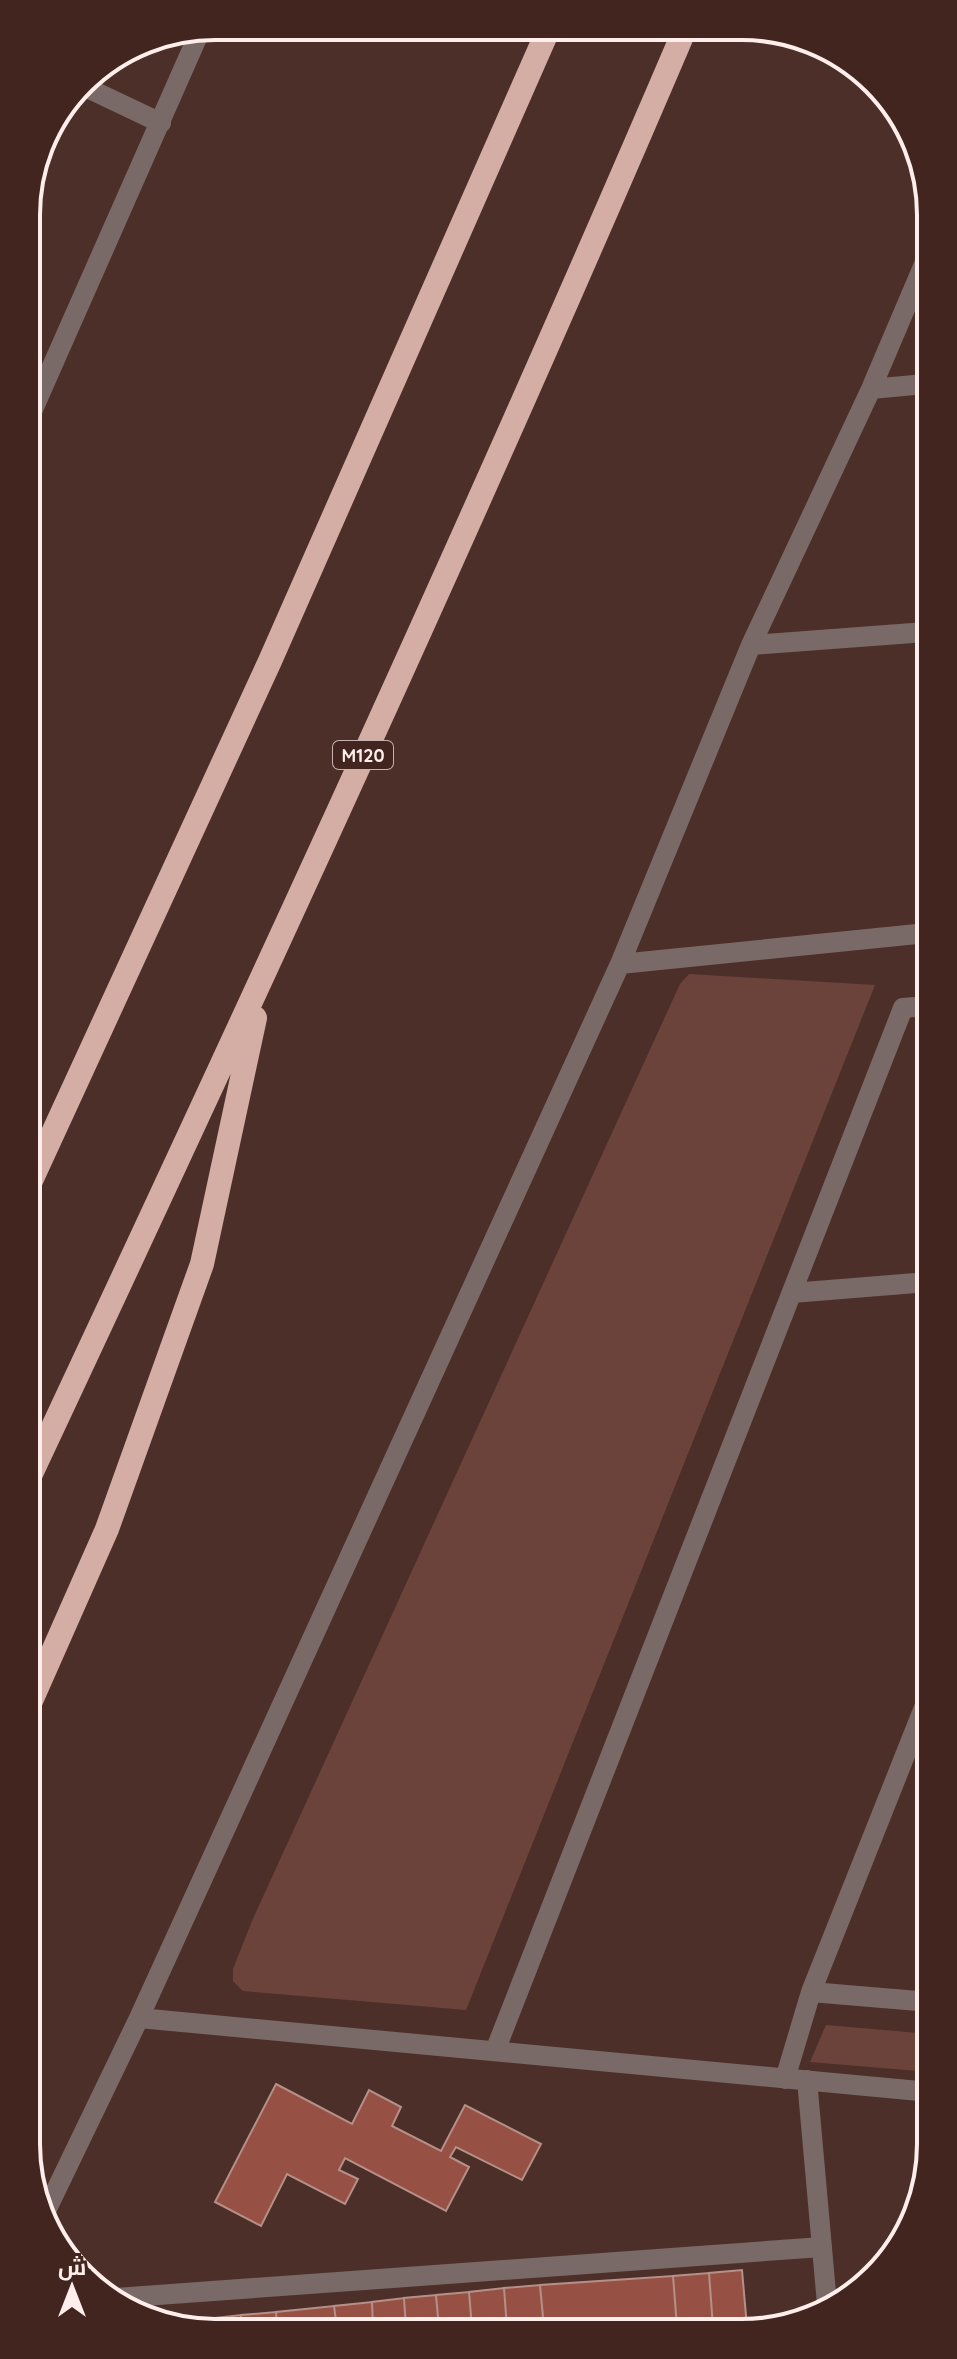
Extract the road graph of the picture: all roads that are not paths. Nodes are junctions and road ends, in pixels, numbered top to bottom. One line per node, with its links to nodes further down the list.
1 (544, 40): 12 (highway)
2 (680, 40): 15 (highway, M120)
3 (196, 42): 5 (street)
4 (92, 90): 5 (street)
5 (161, 123): 9 (street)
6 (917, 281): 8 (street)
7 (917, 385): 8 (street)
8 (871, 389): 11 (street)
9 (40, 394)
10 (917, 633): 11 (street)
11 (751, 645): 14 (street)
12 (270, 661): 17 (highway); 18 (highway)
13 (917, 934): 14 (street)
14 (620, 964): 26 (street)
15 (264, 976): 21 (highway, M120); 22 (highway)
16 (917, 1007): 20 (street)
17 (40, 1143)
18 (40, 1161)
19 (917, 1283): 20 (street)
20 (792, 1293): 27 (street)
21 (40, 1455)
22 (40, 1681)
23 (917, 1742): 24 (street)
24 (811, 1992): 25 (street); 28 (street)
25 (917, 2001)
26 (139, 2018): 27 (street); 31 (street)
27 (495, 2051): 28 (street)
28 (785, 2079): 29 (street)
29 (807, 2080): 30 (street); 32 (street)
30 (917, 2091)
31 (50, 2202)
32 (822, 2247): 33 (street); 34 (street)
33 (131, 2297)
34 (826, 2297)

